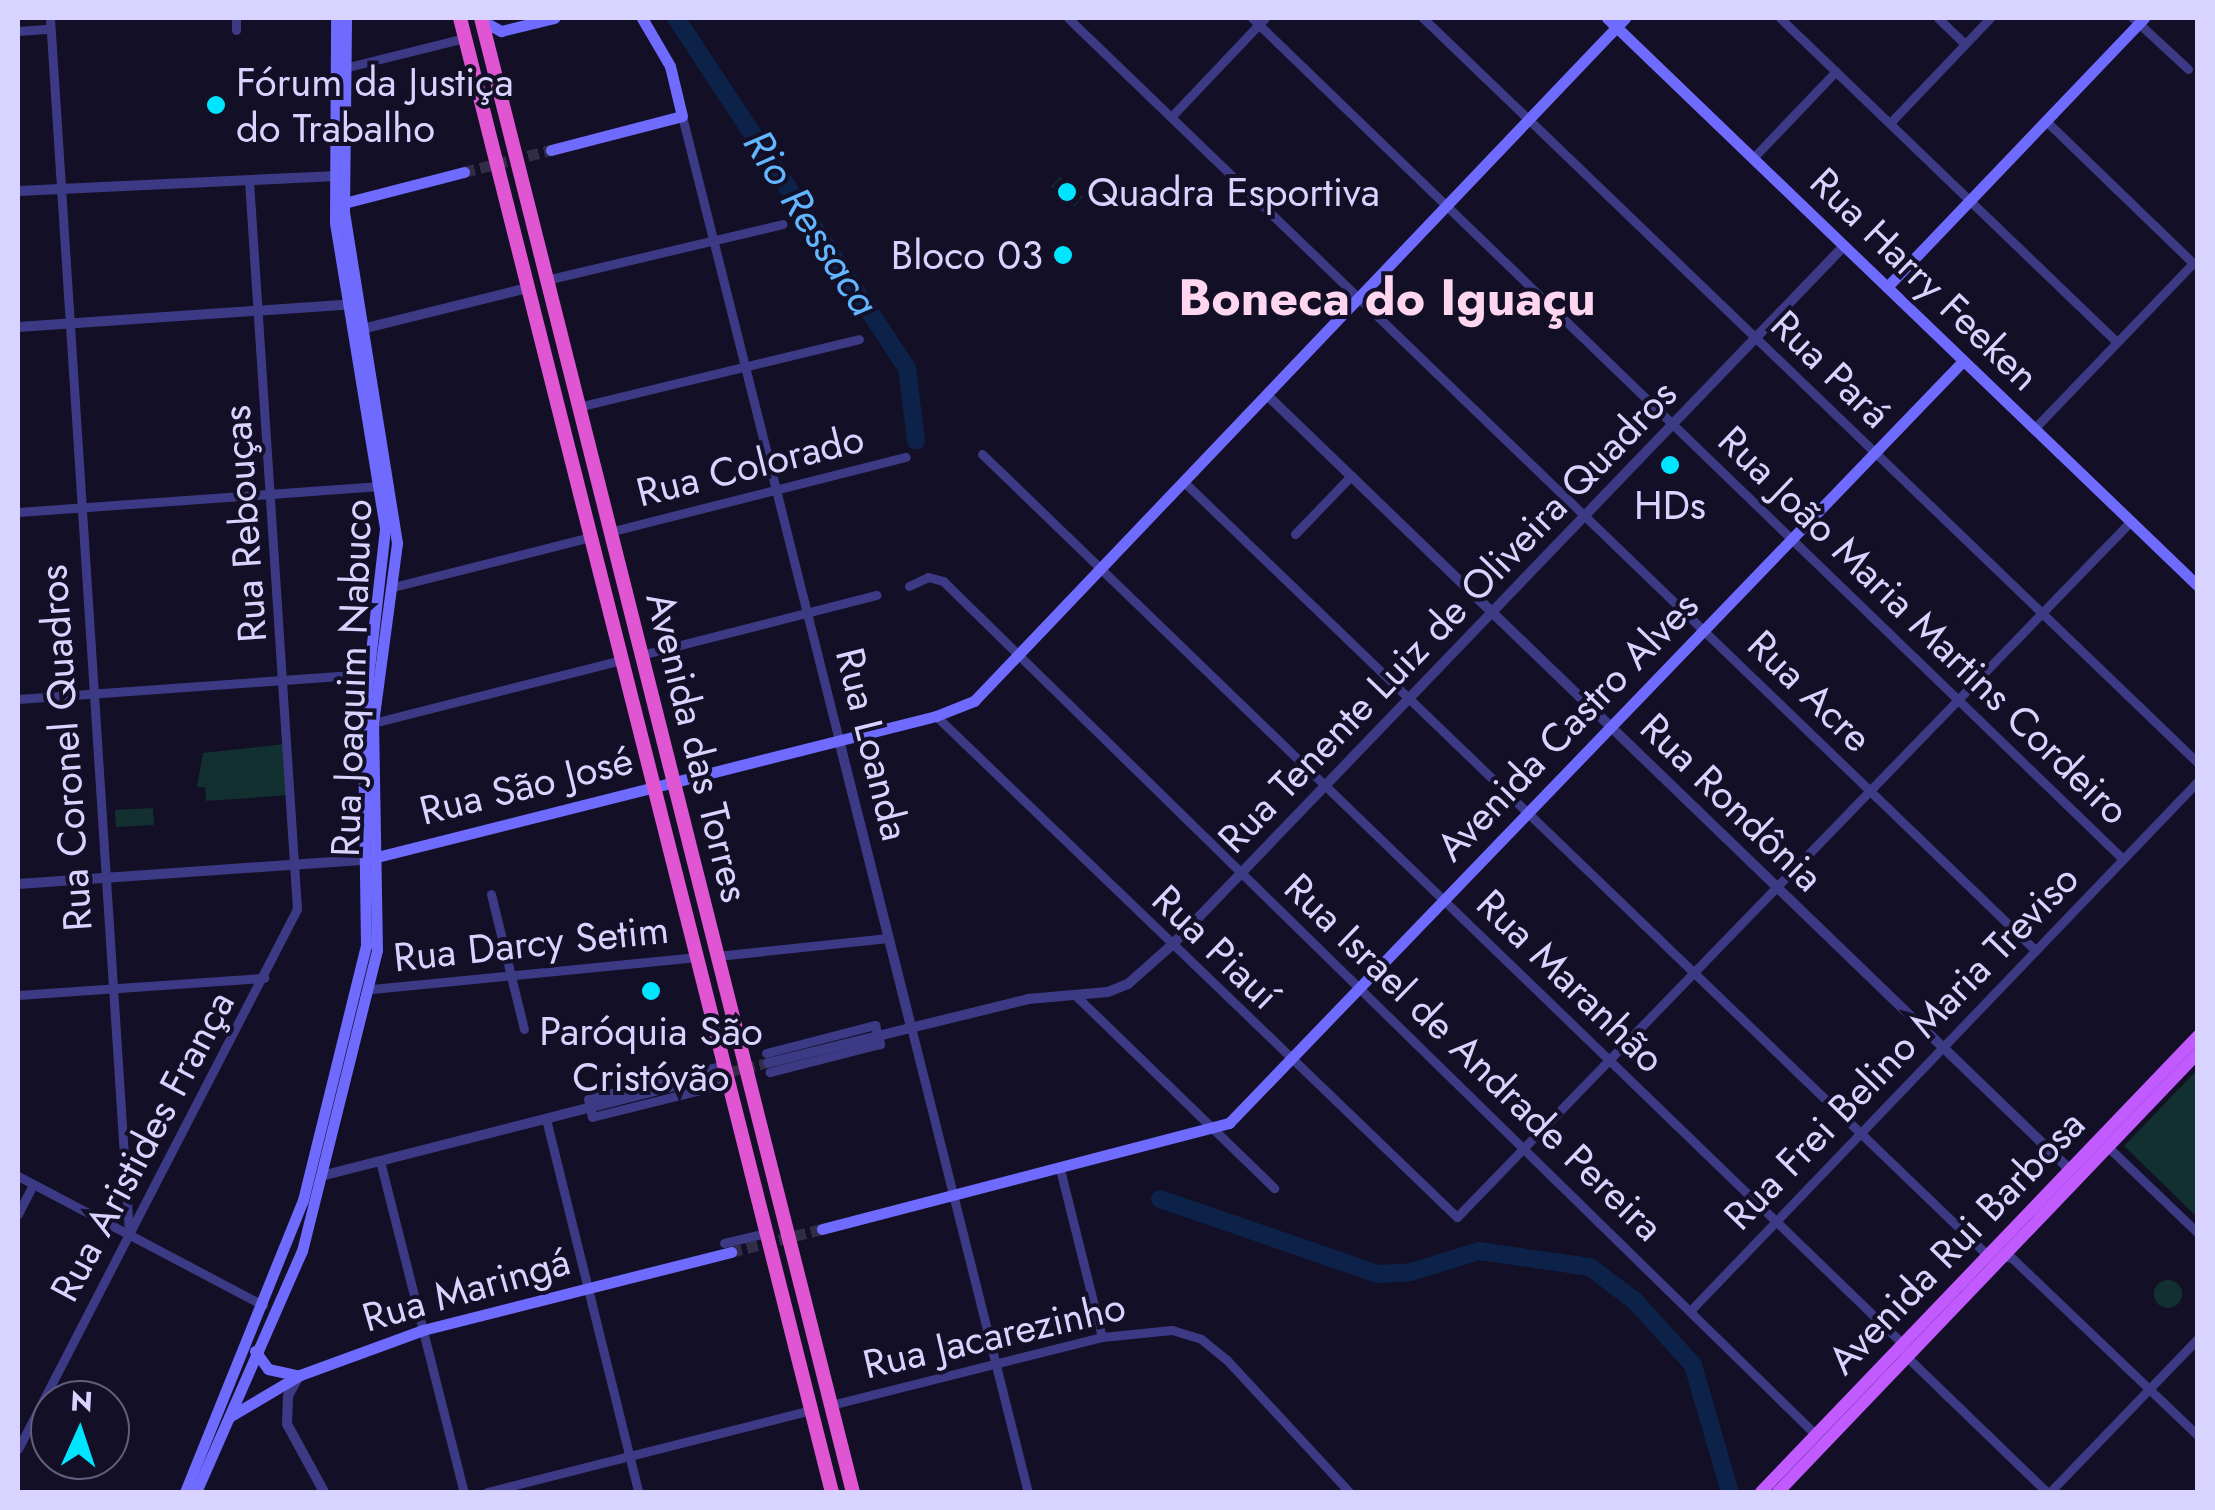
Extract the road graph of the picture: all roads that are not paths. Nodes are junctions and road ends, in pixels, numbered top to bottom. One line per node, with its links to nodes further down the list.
1 (50, 18): 17 (street, Rua Coronel Quadros)
2 (236, 18): 18 (street)
3 (336, 18): 33 (main road, Rua Joaquim Nabuco)
4 (346, 18): 22 (main road, Rua Joaquim Nabuco)
5 (460, 18): 20 (highway, Avenida das Torres)
6 (481, 18): 7 (main road); 43 (highway, Avenida das Torres)
7 (554, 18)
8 (642, 18): 25 (main road, Rua Loanda)
9 (1068, 18): 26 (street, Rua Acre)
10 (1423, 18): 27 (street, Rua Pará)
11 (1781, 18): 24 (street)
12 (1938, 18): 21 (street)
13 (1990, 18): 21 (street)
14 (2139, 19): 23 (street); 28 (main road)
15 (1259, 20): 26 (street); 39 (street, Rua João Maria Martins Cordeiro)
16 (1616, 21): 27 (main road, Rua São José); 31 (main road, Rua Harry Feeken)
17 (49, 30): 19 (street); 35 (street, Rua Coronel Quadros)
18 (236, 30)
19 (18, 32)
20 (465, 38): 22 (street); 44 (highway, Avenida das Torres)
21 (1966, 44): 29 (street)
22 (344, 68): 33 (main road, Rua Joaquim Nabuco)
23 (2188, 70)
24 (1836, 71): 29 (street); 31 (street)
25 (682, 116): 30 (main road); 41 (street, Rua Loanda)
26 (1172, 117): 46 (street, Rua Acre)
27 (1529, 119): 39 (main road, Rua São José); 52 (street, Rua Pará)
28 (2046, 121): 37 (main road); 54 (street)
29 (1890, 123): 37 (street)
30 (551, 150)
31 (1753, 158): 42 (main road, Rua Harry Feeken)
32 (464, 172): 38 (main road)
33 (338, 176): 34 (street); 38 (main road, Rua Joaquim Nabuco); 47 (main road, Rua Joaquim Nabuco)
34 (249, 180): 35 (street); 48 (street, Rua Rebouças)
35 (56, 189): 36 (street); 49 (street, Rua Coronel Quadros)
36 (18, 191)
37 (1970, 200): 45 (main road); 54 (street)
38 (344, 203): 47 (main road, Rua Joaquim Nabuco)
39 (1447, 206): 46 (main road, Rua São José); 59 (street, Rua João Maria Martins Cordeiro)
40 (782, 224): 41 (street)
41 (713, 241): 43 (street); 56 (street, Rua Loanda)
42 (1844, 246): 45 (main road, Rua Harry Feeken); 52 (street, Rua Tenente Luiz de Oliveira Quadros)
43 (546, 280): 58 (highway, Avenida das Torres)
44 (528, 288): 51 (street); 75 (highway, Avenida das Torres)
45 (1887, 288): 55 (main road, Rua Harry Feeken)
46 (1359, 298): 57 (main road, Rua São José); 71 (street, Rua Acre)
47 (352, 304): 48 (street); 51 (main road, Rua Joaquim Nabuco); 66 (main road, Rua Joaquim Nabuco)
48 (258, 310): 49 (street); 68 (street, Rua Rebouças)
49 (66, 324): 50 (street); 69 (street, Rua Coronel Quadros)
50 (18, 327)
51 (362, 329): 80 (main road, Rua Joaquim Nabuco)
52 (1756, 338): 59 (street, Rua Tenente Luiz de Oliveira Quadros); 61 (street, Rua Pará)
53 (859, 339): 56 (street)
54 (2118, 342): 60 (street)
55 (1963, 361): 60 (main road, Rua Harry Feeken); 61 (main road, Avenida Castro Alves)
56 (745, 366): 58 (street); 67 (street, Rua Loanda)
57 (1267, 395): 64 (street, Rua Rondônia); 65 (main road, Rua São José)
58 (578, 407): 73 (highway, Avenida das Torres)
59 (1673, 424): 71 (street, Rua Tenente Luiz de Oliveira Quadros); 76 (street, Rua João Maria Martins Cordeiro)
60 (2034, 429): 72 (main road, Rua Harry Feeken)
61 (1875, 452): 76 (main road, Avenida Castro Alves); 84 (street, Rua Pará)
62 (982, 454): 77 (street, Rua Maranhão)
63 (906, 457): 67 (street, Rua Colorado)
64 (1351, 476): 74 (street); 83 (street, Rua Rondônia)
65 (1184, 482): 77 (main road, Rua São José); 93 (street)
66 (380, 486): 68 (street); 89 (main road, Rua Joaquim Nabuco)
67 (776, 490): 73 (street, Rua Colorado); 82 (street, Rua Loanda)
68 (272, 494): 69 (street); 90 (street, Rua Rebouças)
69 (78, 507): 70 (street); 91 (street, Rua Coronel Quadros)
70 (18, 512)
71 (1585, 515): 83 (street, Rua Tenente Luiz de Oliveira Quadros); 85 (street, Rua Acre)
72 (2130, 522): 79 (main road, Rua Harry Feeken); 84 (street)
73 (610, 532): 86 (highway, Avenida das Torres)
74 (1295, 534)
75 (591, 537): 80 (street, Rua Colorado); 88 (highway, Avenida das Torres)
76 (1792, 539): 85 (main road, Avenida Castro Alves); 94 (street, Rua João Maria Martins Cordeiro)
77 (1102, 569): 87 (main road, Rua São José); 102 (street, Rua Maranhão)
78 (910, 586): 87 (street, Rua Israel de Andrade Pereira)
79 (2198, 586)
80 (392, 588): 96 (main road, Rua Joaquim Nabuco)
81 (876, 595): 82 (street)
82 (807, 612): 86 (street); 98 (street, Rua Loanda)
83 (1492, 612): 93 (street, Rua Tenente Luiz de Oliveira Quadros); 97 (street, Rua Rondônia)
84 (2042, 614): 94 (street); 99 (street, Rua Pará)
85 (1704, 630): 97 (main road, Avenida Castro Alves); 104 (street, Rua Acre)
86 (640, 655): 101 (highway, Avenida das Torres)
87 (1020, 655): 95 (main road, Rua São José); 109 (street, Rua Israel de Andrade Pereira)
88 (622, 660): 96 (street); 103 (highway, Avenida das Torres)
89 (367, 674): 90 (street); 106 (main road, Rua Joaquim Nabuco)
90 (285, 680): 91 (street); 108 (street, Rua Rebouças)
91 (92, 694): 92 (street); 110 (street, Rua Coronel Quadros)
92 (18, 699)
93 (1409, 699): 102 (street, Rua Tenente Luiz de Oliveira Quadros); 105 (street)
94 (1959, 700): 104 (street); 107 (street, Rua João Maria Martins Cordeiro)
95 (936, 716): 98 (main road, Rua São José); 116 (street, Rua Piauí)
96 (374, 722): 106 (main road, Rua Joaquim Nabuco)
97 (1611, 727): 105 (main road, Avenida Castro Alves); 112 (street, Rua Rondônia)
98 (839, 740): 101 (main road, Rua São José); 115 (street, Rua Loanda)
99 (2198, 763)
100 (2198, 780): 107 (street, Rua Frei Belino Maria Treviso)
101 (673, 782): 103 (main road, Rua São José); 118 (highway, Avenida das Torres)
102 (1326, 786): 109 (street, Rua Tenente Luiz de Oliveira Quadros); 114 (street, Rua Maranhão)
103 (654, 787): 106 (main road, Rua São José); 119 (highway, Avenida das Torres)
104 (1871, 791): 112 (street); 117 (street, Rua Acre)
105 (1528, 813): 114 (main road, Avenida Castro Alves); 120 (street)
106 (371, 858): 108 (street); 125 (main road, Rua Joaquim Nabuco); 150 (main road, Rua Joaquim Nabuco)
107 (2122, 859): 117 (street, Rua Frei Belino Maria Treviso)
108 (298, 864): 110 (street); 122 (street, Rua Aristides França)
109 (1242, 872): 116 (street, Rua Tenente Luiz de Oliveira Quadros); 124 (street, Rua Israel de Andrade Pereira)
110 (104, 878): 111 (street); 123 (street, Rua Coronel Quadros)
111 (18, 884)
112 (1778, 888): 120 (street); 131 (street, Rua Rondônia)
113 (491, 894): 121 (street)
114 (1444, 900): 124 (main road, Avenida Castro Alves); 135 (street, Rua Maranhão)
115 (888, 938): 118 (street, Rua Darcy Setim); 128 (street, Rua Loanda)
116 (1172, 946): 127 (street, Rua Tenente Luiz de Oliveira Quadros); 133 (street, Rua Piauí)
117 (2036, 950): 131 (street, Rua Frei Belino Maria Treviso)
118 (717, 956): 175 (highway, Avenida das Torres)
119 (697, 957): 121 (street, Rua Darcy Setim); 136 (highway, Avenida das Torres)
120 (1695, 974): 135 (street); 142 (street)
121 (512, 976): 125 (street, Rua Darcy Setim); 129 (street)
122 (264, 978): 123 (street); 159 (street, Rua Aristides França)
123 (112, 988): 126 (street); 159 (street, Rua Coronel Quadros)
124 (1360, 988): 133 (main road, Avenida Castro Alves); 144 (street, Rua Israel de Andrade Pereira)
125 (372, 990): 148 (main road, Rua Joaquim Nabuco)
126 (18, 994)
127 (1074, 994): 128 (street, Rua Tenente Luiz de Oliveira Quadros); 141 (street)
128 (911, 1026): 134 (street, Rua Tenente Luiz de Oliveira Quadros); 153 (street, Rua Loanda)
129 (524, 1030)
130 (2198, 1036): 147 (main road, Avenida Rui Barbosa)
131 (1942, 1047): 142 (street, Rua Frei Belino Maria Treviso); 147 (street, Rua Rondônia)
132 (2198, 1053): 143 (main road, Avenida Rui Barbosa)
133 (1290, 1060): 141 (main road, Avenida Castro Alves); 144 (street, Rua Piauí)
134 (768, 1062)
135 (1611, 1062): 144 (street); 155 (street, Rua Maranhão)
136 (724, 1064): 138 (highway, Avenida das Torres); 139 (street)
137 (701, 1080): 139 (street)
138 (728, 1082): 139 (street); 157 (highway, Avenida das Torres)
139 (590, 1107): 140 (street)
140 (546, 1119): 145 (street); 163 (street)
141 (1212, 1130): 146 (main road); 152 (street)
142 (1860, 1132): 155 (street, Rua Frei Belino Maria Treviso); 161 (street)
143 (2108, 1147): 158 (street); 162 (main road, Avenida Rui Barbosa)
144 (1526, 1150): 165 (street, Rua Israel de Andrade Pereira)
145 (380, 1161): 148 (street); 166 (street)
146 (1060, 1168): 153 (main road); 168 (street)
147 (2070, 1170): 161 (main road, Avenida Rui Barbosa)
148 (324, 1175): 150 (main road); 171 (main road, Rua Joaquim Nabuco)
149 (18, 1176): 151 (street)
150 (310, 1179): 164 (main road, Rua Joaquim Nabuco)
151 (33, 1184): 154 (street); 159 (street)
152 (1274, 1188)
153 (953, 1196): 156 (main road); 172 (street, Rua Loanda)
154 (18, 1214)
155 (1776, 1220): 165 (street, Rua Frei Belino Maria Treviso); 170 (street, Rua Maranhão)
156 (822, 1229)
157 (766, 1233): 160 (street); 176 (highway, Avenida das Torres)
158 (2198, 1233)
159 (129, 1235): 164 (street); 180 (street, Rua Aristides França)
160 (728, 1248): 163 (main road, Rua Maringá)
161 (1989, 1254): 162 (street); 170 (main road, Avenida Rui Barbosa)
162 (2006, 1254): 170 (main road, Avenida Rui Barbosa); 174 (street)
163 (588, 1288): 166 (main road, Rua Maringá); 181 (street)
164 (263, 1305): 167 (main road, Rua Joaquim Nabuco)
165 (1690, 1311): 178 (street, Rua Israel de Andrade Pereira)
166 (423, 1330): 173 (main road, Rua Maringá); 185 (street)
167 (252, 1331): 171 (main road); 182 (main road, Rua Joaquim Nabuco)
168 (1102, 1337): 172 (street, Rua Jacarezinho); 191 (street, Rua Jacarezinho)
169 (2198, 1338): 174 (street)
170 (1905, 1350): 178 (main road, Avenida Rui Barbosa); 193 (main road, Avenida Rui Barbosa); 194 (street, Rua Maranhão)
171 (257, 1356): 173 (main road); 177 (main road, Rua Joaquim Nabuco)
172 (995, 1364): 175 (street, Rua Jacarezinho); 190 (street, Rua Loanda)
173 (300, 1375): 177 (main road, Rua Maringá); 184 (street)
174 (2149, 1389): 179 (street); 194 (street)
175 (831, 1405): 189 (highway, Avenida das Torres)
176 (811, 1410): 181 (street); 188 (highway, Avenida das Torres)
177 (230, 1418): 183 (main road, Rua Joaquim Nabuco)
178 (1816, 1435): 192 (main road, Avenida Rui Barbosa)
179 (2198, 1436)
180 (18, 1449)
181 (629, 1456): 186 (street); 187 (street)
182 (185, 1492)
183 (196, 1492)
184 (324, 1492)
185 (464, 1492)
186 (487, 1492)
187 (638, 1492)
188 (832, 1492)
189 (853, 1492)
190 (1028, 1492)
191 (1349, 1492)
192 (1762, 1492)
193 (1778, 1492)
194 (2048, 1492)

